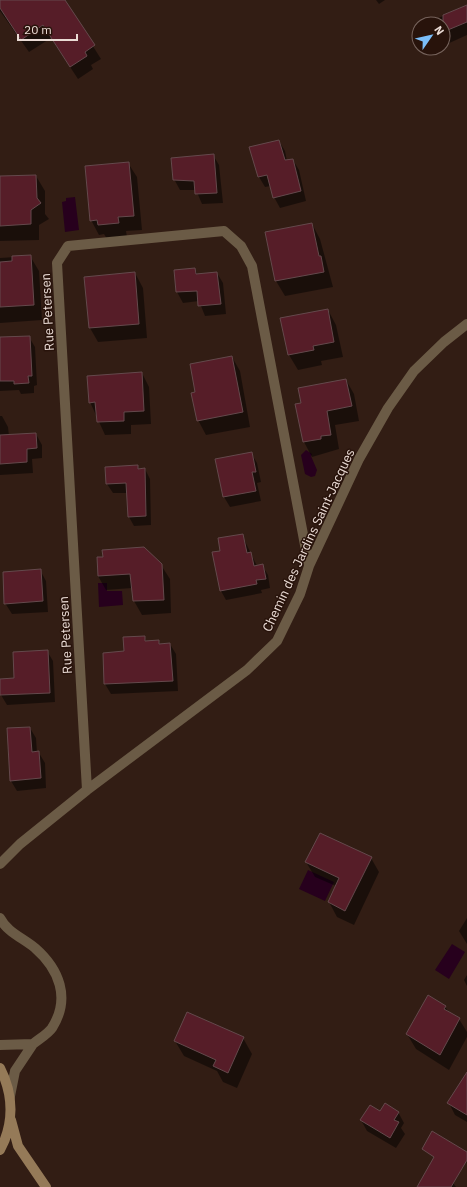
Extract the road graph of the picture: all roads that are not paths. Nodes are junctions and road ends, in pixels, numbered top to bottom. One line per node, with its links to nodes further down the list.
1 (467, 324): 2 (street, Chemin des Jardins Saint-Jacques)
2 (309, 566): 3 (street, Chemin des Jardins Saint-Jacques); 3 (street, Rue Petersen)
3 (87, 790): 4 (street, Chemin des Jardins Saint-Jacques)
4 (0, 864)
5 (0, 918): 6 (street)
6 (33, 1044): 7 (street); 9 (street)
7 (0, 1045)
8 (0, 1068): 9 (main road)
9 (10, 1096): 10 (main road)
10 (11, 1118): 11 (main road); 12 (main road)
11 (0, 1150)
12 (46, 1187)

